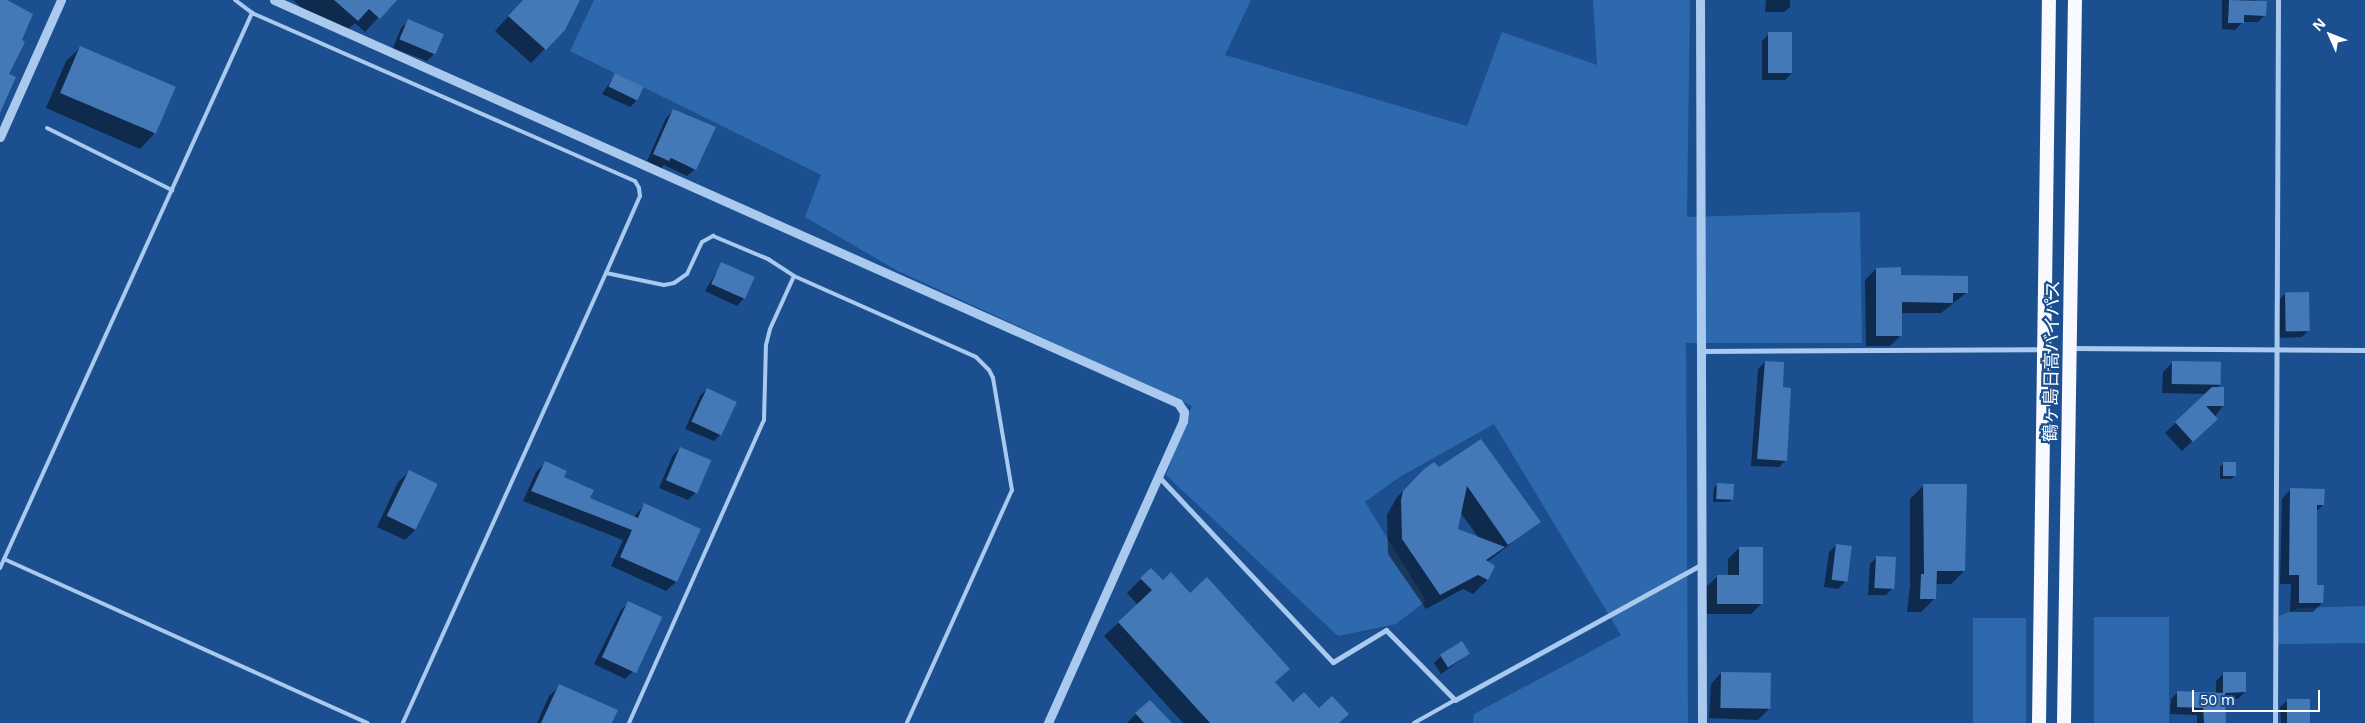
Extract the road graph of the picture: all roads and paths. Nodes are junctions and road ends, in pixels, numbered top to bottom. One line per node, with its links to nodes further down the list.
1 (61, 0): 10 (street)
2 (235, 0): 8 (lane)
3 (1700, 0): 18 (street)
4 (2049, 0): 15 (highway, 鶴ヶ島日高バイパス)
5 (2075, 0): 14 (highway, 鶴ヶ島日高バイパス)
6 (2278, 0): 16 (street)
7 (281, 1): 19 (street)
8 (252, 12): 11 (lane); 12 (lane)
9 (47, 128): 11 (lane)
10 (0, 138)
11 (172, 190): 20 (lane)
12 (606, 273): 13 (lane); 25 (lane)
13 (794, 276): 26 (lane); 27 (lane)
14 (2070, 348): 16 (street); 32 (highway, 鶴ヶ島日高バイパス)
15 (2044, 349): 18 (street); 31 (highway, 鶴ヶ島日高バイパス)
16 (2275, 349): 17 (street); 33 (street)
17 (2365, 350)
18 (1702, 351): 21 (street)
19 (1159, 477): 23 (street); 28 (street)
20 (4, 559): 22 (lane); 24 (lane)
21 (1702, 565): 23 (street); 30 (street)
22 (0, 568)
23 (1455, 700): 29 (lane)
24 (368, 723)
25 (403, 723)
26 (628, 723)
27 (907, 723)
28 (1048, 723)
29 (1414, 723)
30 (1702, 723)
31 (2039, 723)
32 (2064, 723)
33 (2275, 723)

